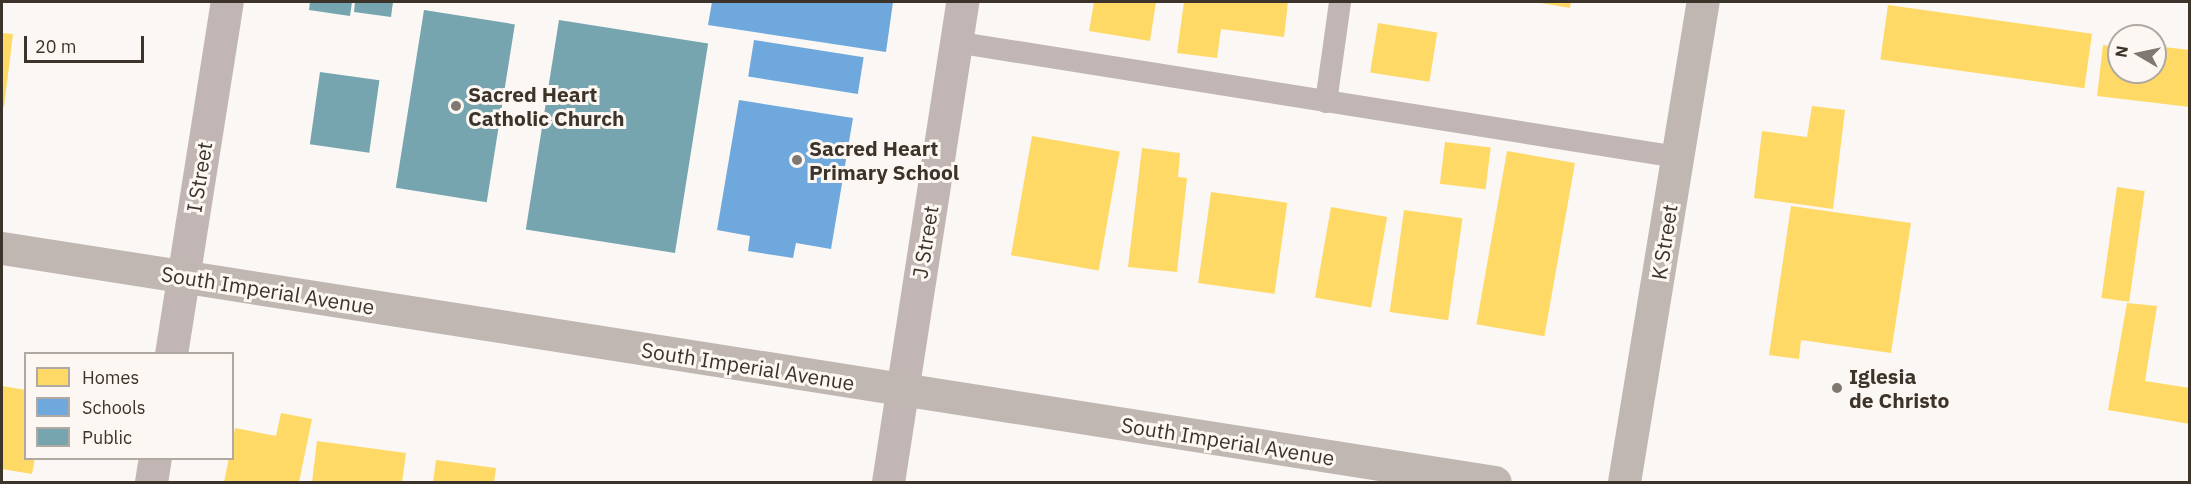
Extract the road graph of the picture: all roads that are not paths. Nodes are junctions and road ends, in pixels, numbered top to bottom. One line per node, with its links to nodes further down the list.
1 (227, 2): 9 (street, I Street)
2 (962, 2): 5 (street, J Street)
3 (1340, 2): 6 (lane)
4 (1702, 2): 7 (main road, K Street)
5 (956, 42): 6 (lane); 11 (street, J Street)
6 (1326, 102): 7 (lane)
7 (1678, 157): 16 (main road, K Street)
8 (2, 248): 9 (main road, South Imperial Avenue)
9 (183, 277): 10 (street, I Street); 11 (main road, South Imperial Avenue)
10 (171, 352)
11 (902, 390): 14 (street, J Street); 15 (main road, South Imperial Avenue)
12 (155, 460): 13 (street)
13 (151, 483)
14 (888, 483)
15 (1495, 483)
16 (1624, 483)

